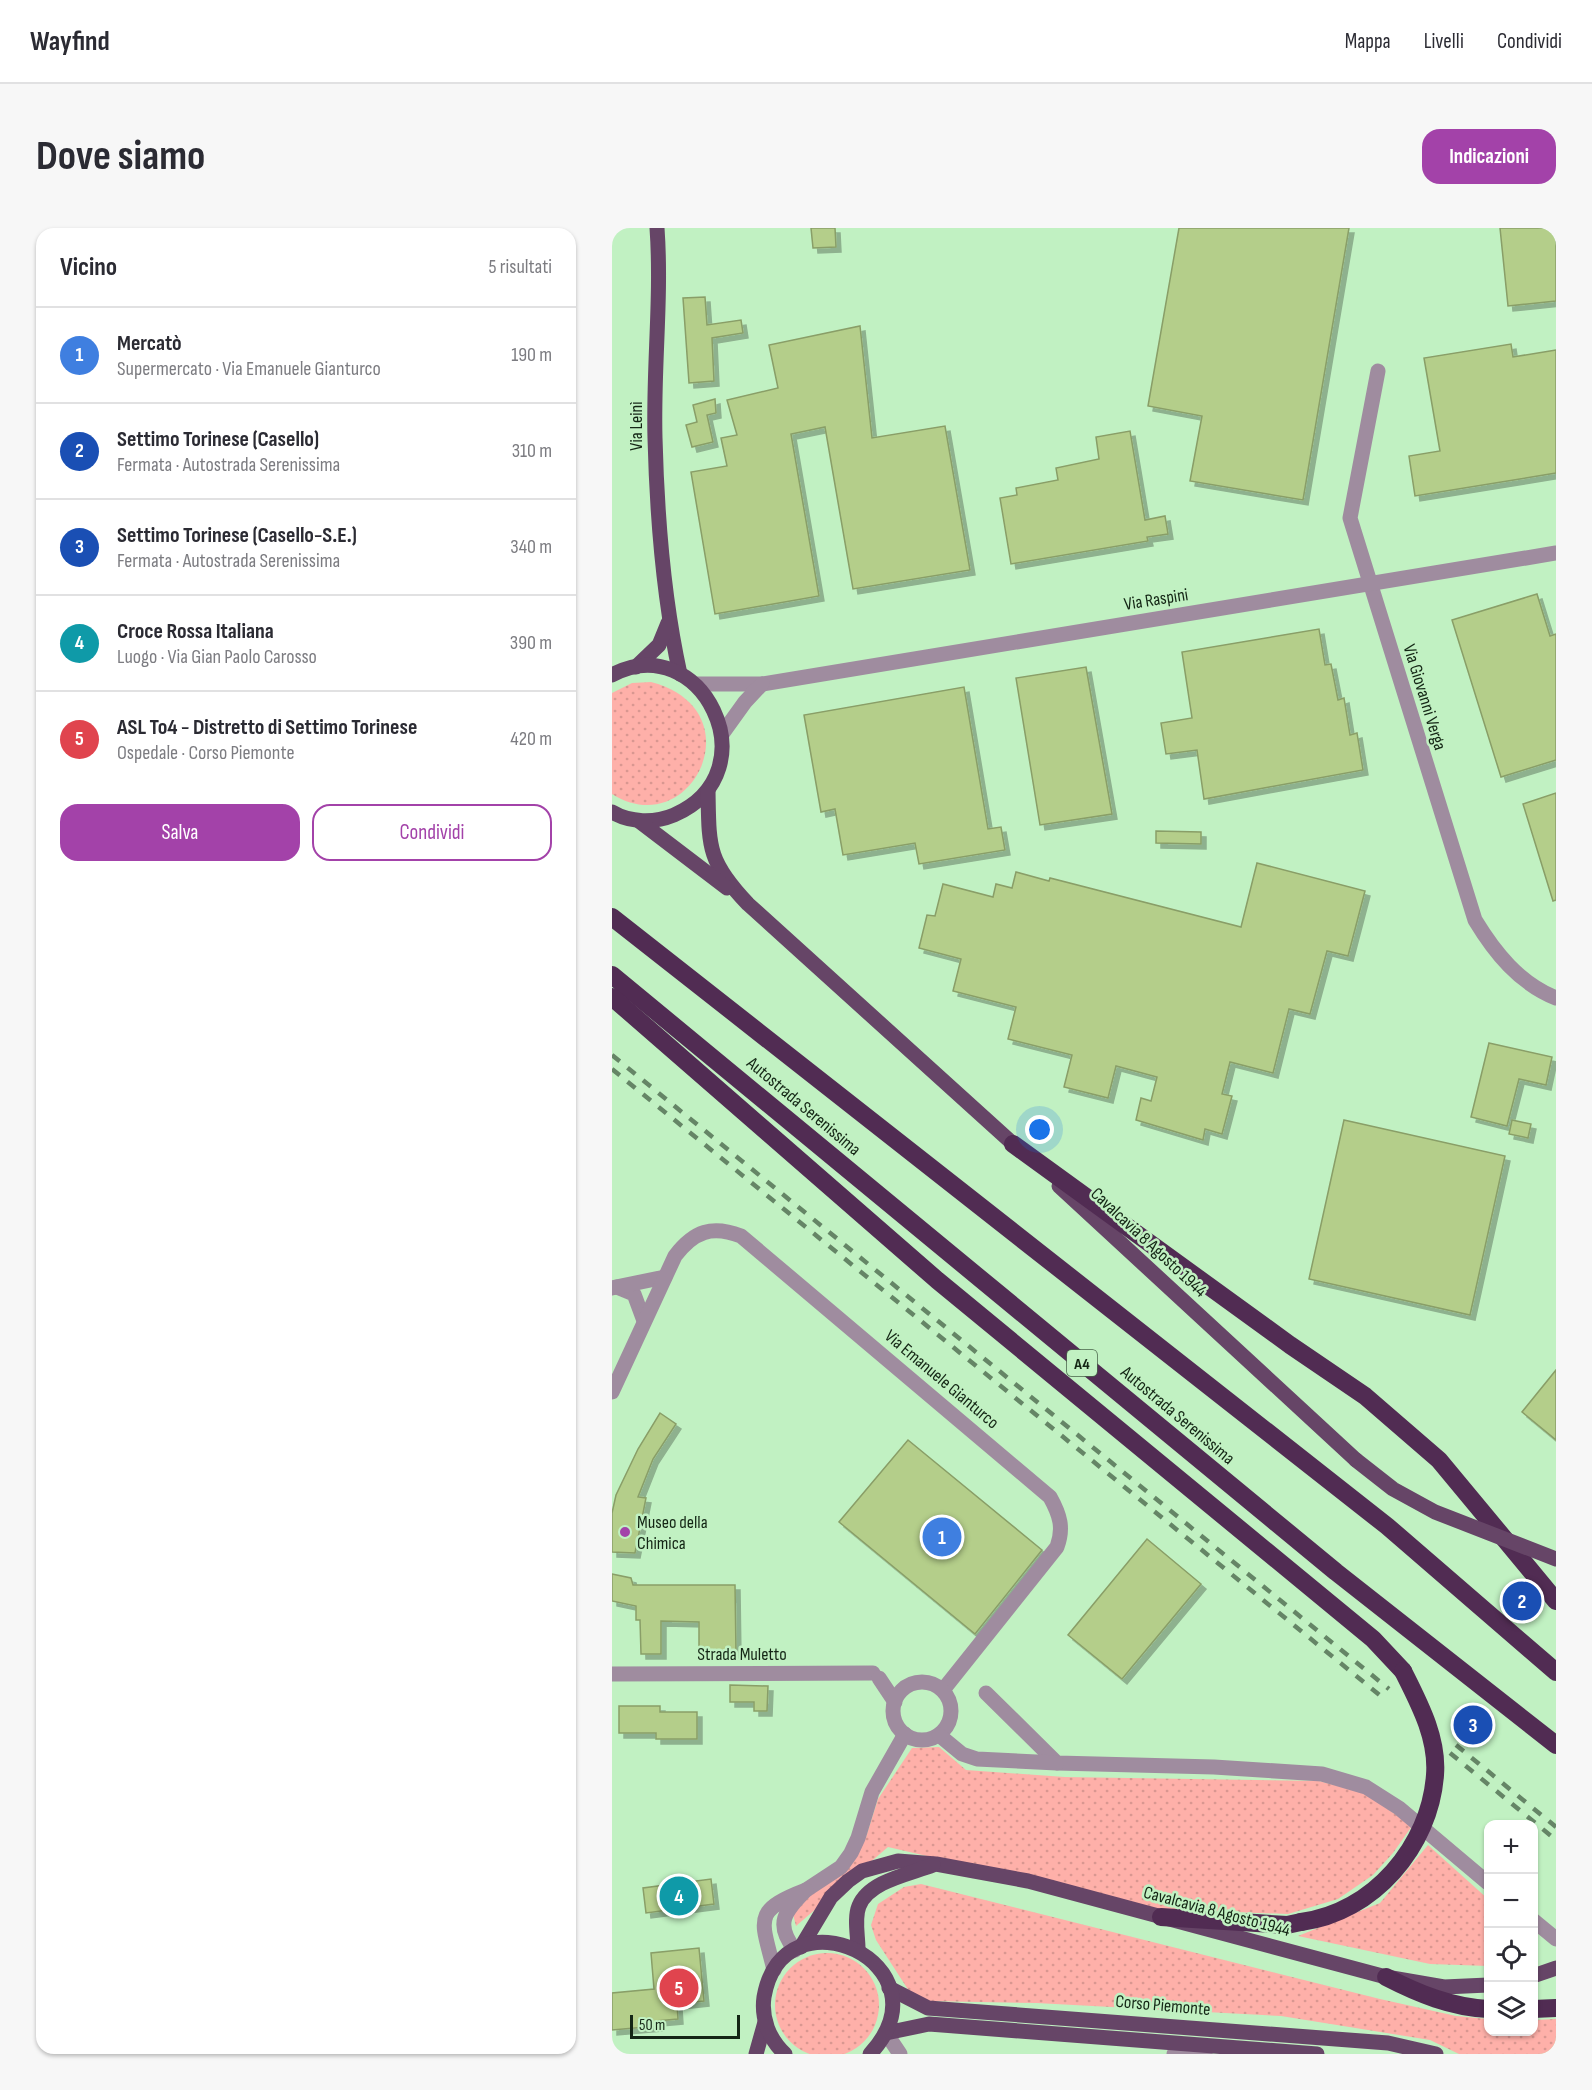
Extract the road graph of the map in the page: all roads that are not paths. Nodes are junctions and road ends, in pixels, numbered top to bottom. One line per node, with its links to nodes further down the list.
1 (657, 228): 5 (main road, Via Leinì)
2 (1378, 371): 4 (street, Via Giovanni Verga)
3 (1556, 553): 4 (street, Via Raspini)
4 (1370, 584): 10 (street, Via Raspini); 19 (street, Via Giovanni Verga)
5 (668, 623): 6 (main road); 7 (main road, Via Leinì)
6 (636, 667): 7 (main road); 8 (main road)
7 (680, 674): 9 (main road)
8 (612, 675)
9 (694, 684): 10 (street, Via Raspini); 11 (main road)
10 (762, 684): 11 (street)
11 (722, 734): 12 (main road)
12 (708, 790): 14 (main road); 15 (main road, Cavalcavia 8 Agosto 1944)
13 (612, 812): 14 (main road)
14 (639, 820): 15 (main road, Cavalcavia 8 Agosto 1944)
15 (748, 904): 20 (main road, Cavalcavia 8 Agosto 1944)
16 (612, 916): 29 (highway, Autostrada Serenissima)
17 (612, 975): 36 (highway, Autostrada Serenissima / A4)
18 (612, 997): 41 (highway, bridge)
19 (1556, 998)
20 (1012, 1144): 27 (main road, Cavalcavia 8 Agosto 1944, bridge); 28 (highway)
21 (665, 1277): 22 (street); 23 (street, Via Emanuele Gianturco); 32 (street, Via Emanuele Gianturco)
22 (615, 1288): 23 (street)
23 (644, 1321): 24 (street, Via Emanuele Gianturco)
24 (628, 1355): 25 (street); 26 (street, Via Emanuele Gianturco)
25 (612, 1370)
26 (612, 1392)
27 (1556, 1559)
28 (1556, 1601)
29 (1556, 1672)
30 (873, 1673): 31 (street, Strada Muletto)
31 (612, 1674)
32 (943, 1690): 34 (street); 35 (street)
33 (986, 1693): 37 (street)
34 (905, 1734): 35 (street); 40 (street)
35 (939, 1735): 37 (street)
36 (1556, 1745)
37 (1057, 1763): 39 (street)
38 (936, 1864): 41 (main road, Cavalcavia 8 Agosto 1944); 44 (main road, Cavalcavia 8 Agosto 1944); 45 (main road)
39 (1484, 1880)
40 (806, 1890): 44 (street); 47 (street)
41 (1161, 1917): 49 (main road, Cavalcavia 8 Agosto 1944)
42 (1538, 1924): 43 (street)
43 (1556, 1939)
44 (798, 1949): 45 (main road); 47 (main road, Cavalcavia 8 Agosto 1944)
45 (858, 1949): 51 (main road)
46 (1556, 1968): 48 (main road)
47 (774, 1970): 55 (main road)
48 (1538, 1974)
49 (1386, 1977): 50 (main road, Cavalcavia 8 Agosto 1944); 53 (highway)
50 (1484, 1984)
51 (889, 1988): 56 (main road); 64 (main road, Corso Piemonte)
52 (1556, 2008): 54 (highway)
53 (1484, 2009)
54 (1538, 2009)
55 (765, 2022): 58 (main road); 59 (main road)
56 (886, 2033): 57 (main road, Corso Piemonte); 60 (main road); 61 (street)
57 (1215, 2045): 62 (street); 63 (main road, Corso Piemonte)
58 (756, 2054)
59 (785, 2054)
60 (870, 2054)
61 (900, 2054)
62 (1174, 2054)
63 (1317, 2054)
64 (1436, 2054)

